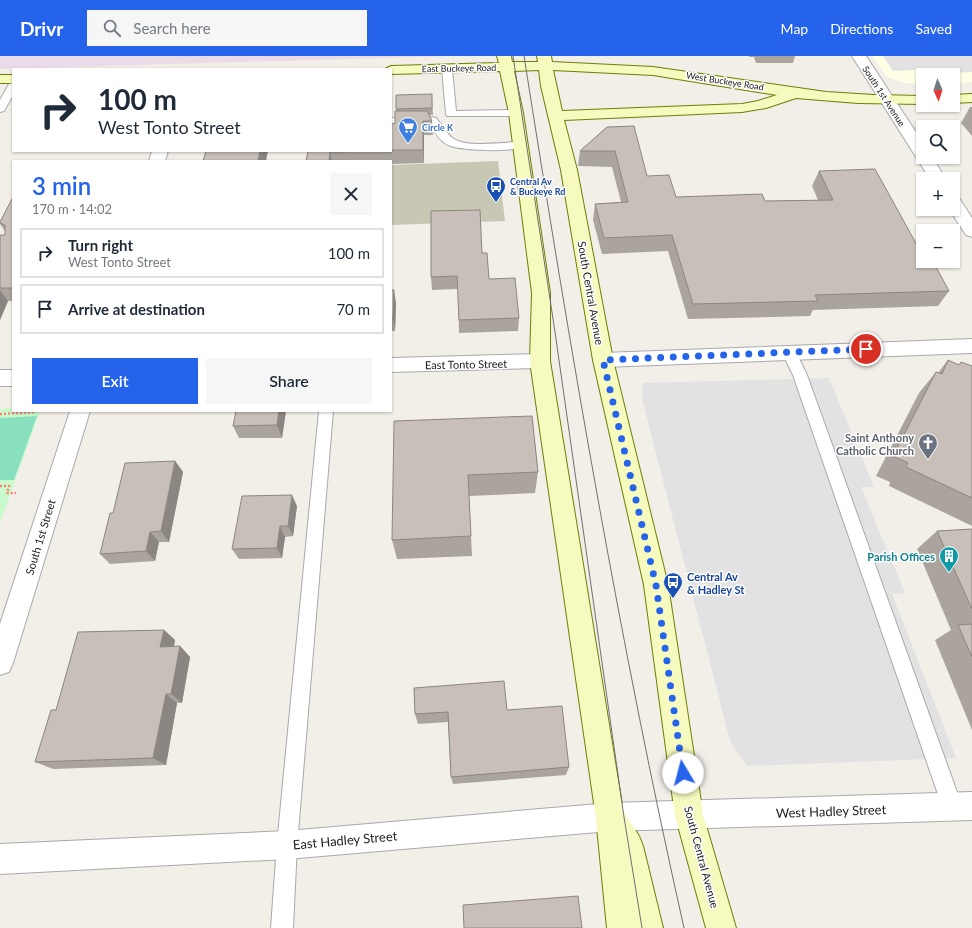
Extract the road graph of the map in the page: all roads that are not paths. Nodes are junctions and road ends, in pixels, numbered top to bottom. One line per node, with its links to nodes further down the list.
1 (859, 56): 11 (street, South 1st Avenue)
2 (525, 63): 3 (main road, East Buckeye Road); 8 (main road, West Buckeye Road); 14 (main road); 16 (main road, South Central Avenue)
3 (447, 68): 4 (main road, East Buckeye Road); 15 (lane)
4 (392, 70)
5 (12, 79): 6 (main road)
6 (0, 80)
7 (12, 88): 13 (lane)
8 (794, 93): 11 (main road, West Buckeye Road); 16 (main road)
9 (972, 98): 10 (main road)
10 (960, 99)
11 (887, 100): 12 (main road, West Buckeye Road); 19 (street, South 1st Avenue)
12 (916, 100)
13 (0, 109)
14 (516, 113): 15 (lane); 20 (main road)
15 (451, 114): 17 (lane)
16 (556, 116): 25 (main road, South Central Avenue)
17 (432, 120): 18 (lane); 20 (lane)
18 (392, 121)
19 (916, 144)
20 (520, 145): 26 (main road)
21 (960, 213): 22 (street)
22 (972, 231)
23 (972, 346): 24 (street)
24 (790, 352): 25 (street); 33 (lane)
25 (603, 360): 34 (main road, South Central Avenue)
26 (540, 361): 27 (street, East Tonto Street); 35 (main road)
27 (392, 365)
28 (0, 378): 29 (street)
29 (12, 378)
30 (80, 412): 32 (street, South 1st Street)
31 (326, 412): 36 (lane)
32 (0, 663)
33 (962, 806): 34 (street, West Hadley Street)
34 (689, 815): 35 (street, East Hadley Street); 41 (main road, South Central Avenue)
35 (610, 817): 36 (street, East Hadley Street); 39 (main road); 40 (main road)
36 (287, 845): 37 (street, East Hadley Street); 38 (lane)
37 (0, 859)
38 (282, 928)
39 (622, 928)
40 (648, 928)
41 (721, 928)

